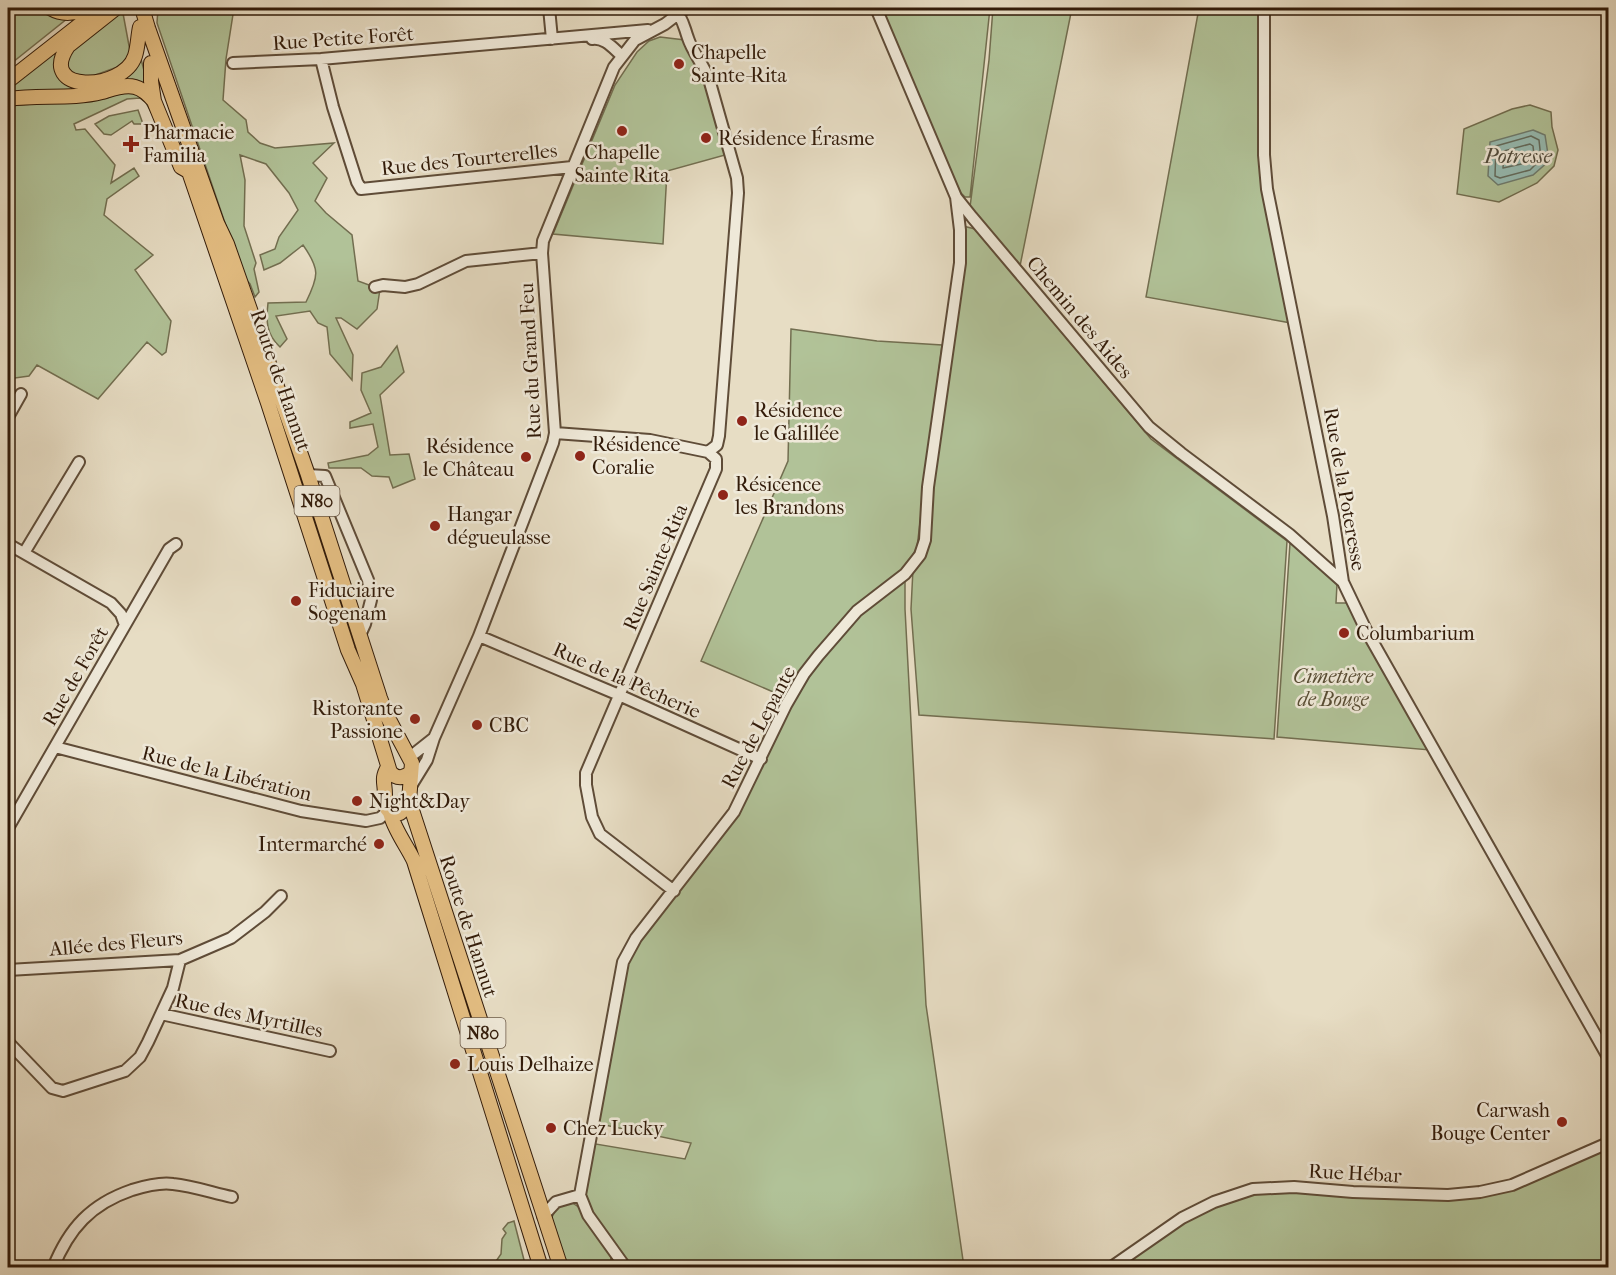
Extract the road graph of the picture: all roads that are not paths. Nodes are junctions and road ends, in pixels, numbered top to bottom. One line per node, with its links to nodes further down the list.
1 (50, 8): 2 (main road)
2 (90, 8): 18 (main road)
3 (101, 8): 19 (main road)
4 (116, 8): 11 (main road)
5 (135, 8): 11 (main road, Route de Hannut / N80)
6 (549, 8): 13 (street)
7 (876, 8): 24 (street, Chemin des Aides)
8 (1264, 8): 36 (street, Rue de la Poteresse)
9 (150, 9): 32 (main road, Route de Hannut / N80)
10 (682, 11): 12 (street, Rue du Grand Feu); 30 (street)
11 (140, 27): 16 (main road, Route de Hannut / N80)
12 (652, 30): 13 (street, Rue Petite Forêt); 14 (street, Rue du Grand Feu)
13 (557, 39): 14 (street, Rue Petite Forêt); 15 (street, Rue Petite Forêt)
14 (621, 55): 22 (street, Rue du Grand Feu)
15 (321, 59): 17 (street, Rue Petite Forêt); 22 (street, Rue des Tourterelles)
16 (151, 63): 21 (main road); 23 (main road, Route de Hannut / N80)
17 (233, 63)
18 (8, 73)
19 (8, 81)
20 (8, 99): 21 (main road)
21 (154, 101): 23 (main road)
22 (572, 167): 25 (street, Rue du Grand Feu)
23 (188, 171): 44 (main road, Route de Hannut / N80)
24 (956, 197): 36 (street, Chemin des Aides); 43 (street, Rue de Lepante)
25 (542, 253): 26 (street); 29 (street, Rue du Grand Feu)
26 (375, 287)
27 (21, 394): 28 (street)
28 (8, 417)
29 (555, 433): 30 (street); 39 (street, Rue du Grand Feu)
30 (708, 452): 40 (street, Rue Sainte-Rita)
31 (79, 462): 35 (street)
32 (308, 475): 38 (main road, Route de Hannut / N80); 38 (street, Route de Hannut)
33 (8, 544): 35 (street)
34 (177, 544): 37 (street, Rue de Forêt)
35 (24, 553): 37 (street)
36 (1343, 582): 56 (street, Rue de la Poteresse)
37 (125, 625): 42 (street, Rue de Forêt)
38 (360, 635): 45 (main road, Route de Hannut / N80)
39 (479, 636): 40 (street, Rue de la Pêcherie); 41 (street, Rue du Grand Feu)
40 (619, 695): 43 (street, Rue de la Pêcherie); 49 (street, Rue Sainte-Rita)
41 (434, 738): 45 (street, Rue du Grand Feu); 45 (street, Rue du Grand Feu)
42 (55, 747): 47 (street, Rue de la Libération); 48 (street, Rue de Forêt)
43 (761, 759): 49 (street, Rue de Lepante)
44 (388, 766): 45 (main road); 45 (main road); 46 (main road, Route de Hannut / N80)
45 (411, 776): 46 (main road); 47 (main road); 60 (main road, Route de Hannut / N80)
46 (385, 795): 47 (main road, Route de Hannut / N80)
47 (389, 811): 64 (main road, Route de Hannut / N80)
48 (8, 828)
49 (674, 891): 58 (street, Rue de Lepante)
50 (281, 896): 51 (street, Allée des Fleurs)
51 (180, 960): 52 (street, Allée des Fleurs); 53 (street)
52 (8, 970)
53 (162, 1014): 54 (street); 55 (street, Rue des Myrtilles)
54 (8, 1042)
55 (330, 1051)
56 (1608, 1057)
57 (1608, 1143): 65 (street, Rue Hébar)
58 (580, 1195): 60 (street); 62 (street)
59 (232, 1197): 63 (street)
60 (543, 1216): 61 (main road, Route de Hannut / N80)
61 (561, 1266)
62 (622, 1266)
63 (52, 1268)
64 (542, 1268)
65 (1110, 1268)

